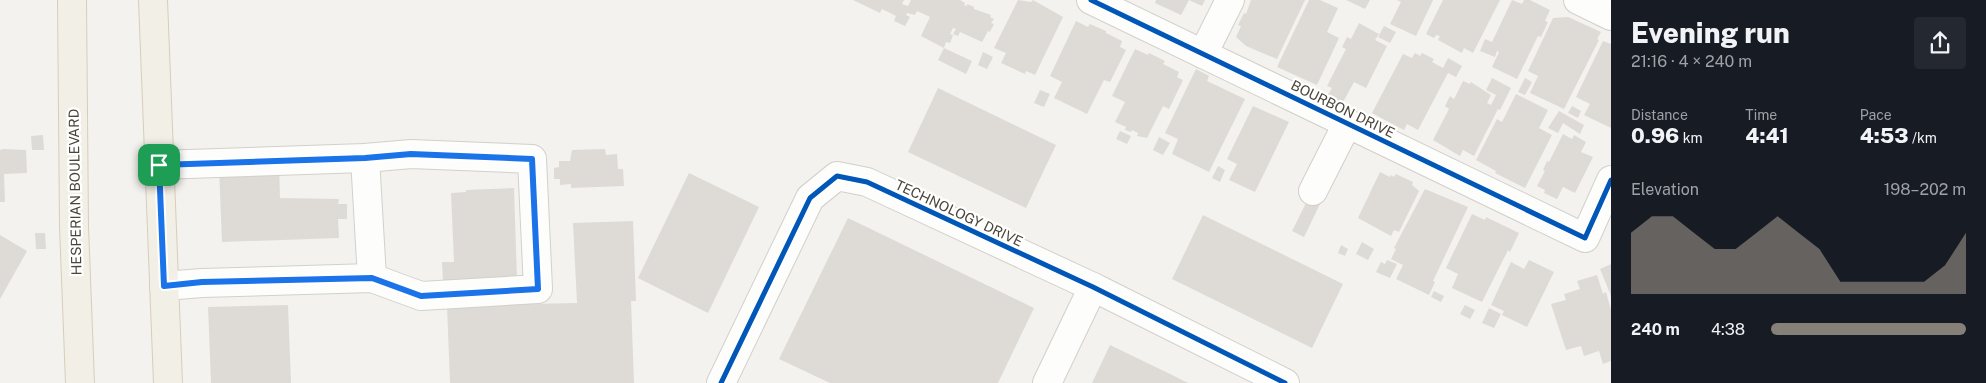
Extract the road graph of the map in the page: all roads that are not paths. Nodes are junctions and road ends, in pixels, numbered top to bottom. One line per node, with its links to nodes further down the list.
1 (72, 0): 16 (main road, HESPERIAN BOULEVARD)
2 (153, 0): 10 (main road)
3 (1091, 0): 7 (street, BOURBON DRIVE)
4 (1230, 0): 7 (street)
5 (1578, 0): 6 (street)
6 (1611, 16)
7 (1203, 54): 8 (street, BOURBON DRIVE)
8 (1347, 124): 11 (street, BOURBON DRIVE); 12 (street)
9 (365, 158): 10 (street); 13 (street); 13 (street)
10 (159, 165): 14 (main road)
11 (1611, 180)
12 (1313, 190)
13 (372, 278): 14 (street)
14 (164, 286): 17 (main road)
15 (1093, 286): 18 (street, TECHNOLOGY DRIVE); 19 (street); 20 (street, TECHNOLOGY DRIVE)
16 (80, 383)
17 (168, 383)
18 (720, 383)
19 (1047, 383)
20 (1285, 383)

